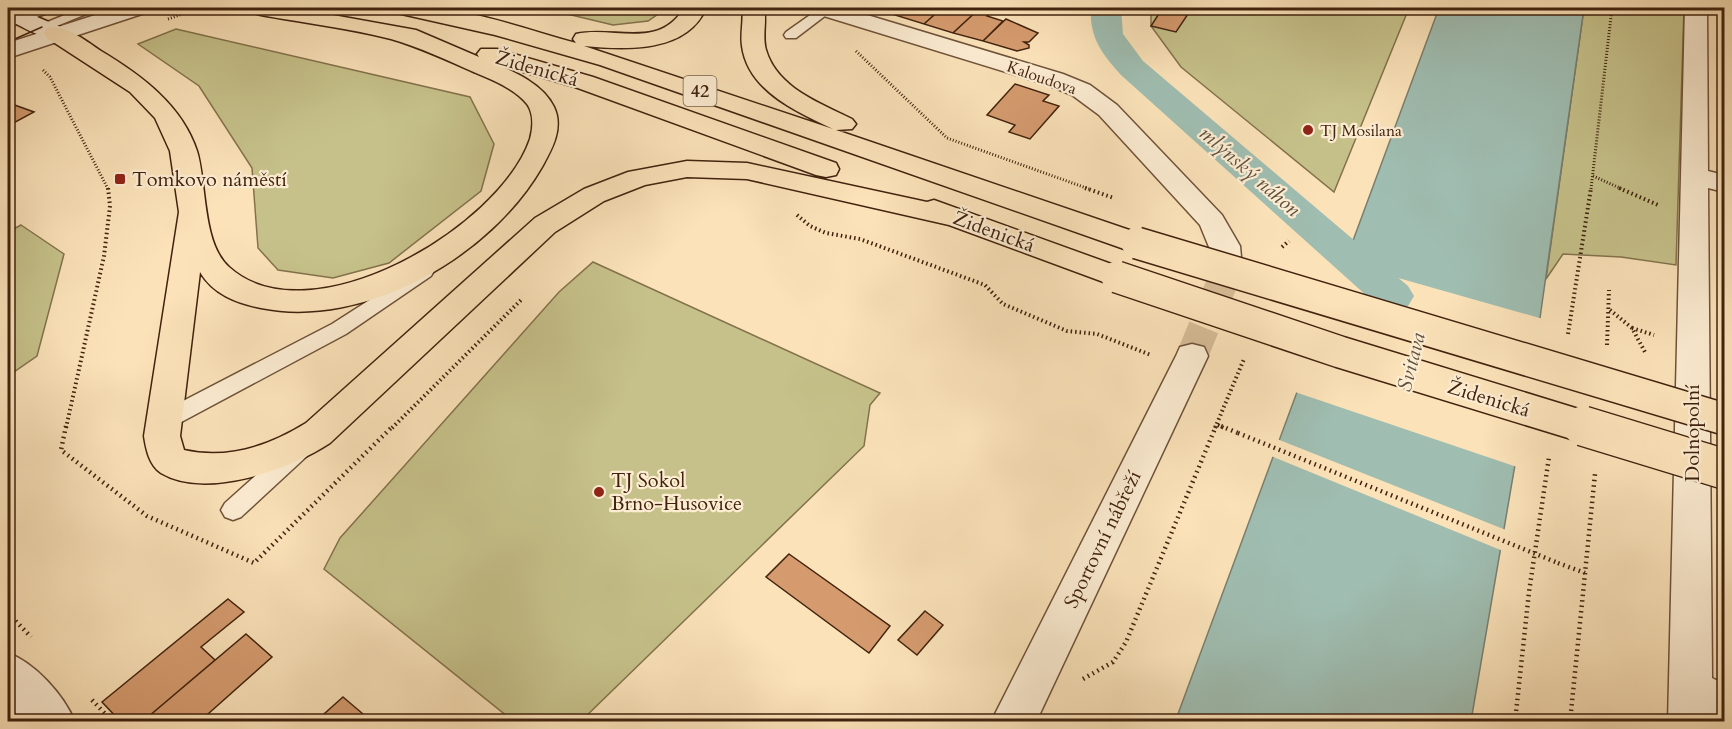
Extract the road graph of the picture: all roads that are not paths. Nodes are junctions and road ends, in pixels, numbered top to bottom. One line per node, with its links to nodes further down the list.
1 (73, 8): 10 (lane)
2 (94, 8): 10 (lane)
3 (137, 8): 10 (street)
4 (261, 8): 11 (highway, Židenická / 42)
5 (695, 8): 9 (highway)
6 (753, 8): 16 (highway)
7 (825, 8): 12 (lane); 20 (street, Kaloudova)
8 (1696, 8): 14 (street, Dolnopolní)
9 (416, 9): 16 (highway, Židenická / 42)
10 (29, 20): 13 (street); 17 (highway)
11 (396, 33): 18 (highway, Židenická / 42); 19 (highway)
12 (791, 35)
13 (8, 51)
14 (1696, 176): 15 (street); 28 (street, Dolnopolní)
15 (1725, 184)
16 (967, 185): 22 (highway, Židenická / 42, bridge)
17 (193, 213): 19 (highway); 23 (highway)
18 (955, 216): 24 (highway); 25 (highway, Židenická, bridge)
19 (456, 243): 23 (lane)
20 (1226, 257)
21 (1192, 356): 30 (street, Sportovní nábřeží)
22 (1725, 419)
23 (164, 421): 24 (highway)
24 (318, 432): 26 (lane)
25 (1725, 469)
26 (233, 510)
27 (8, 673): 29 (street)
28 (1702, 705)
29 (53, 722)
30 (1013, 722)

